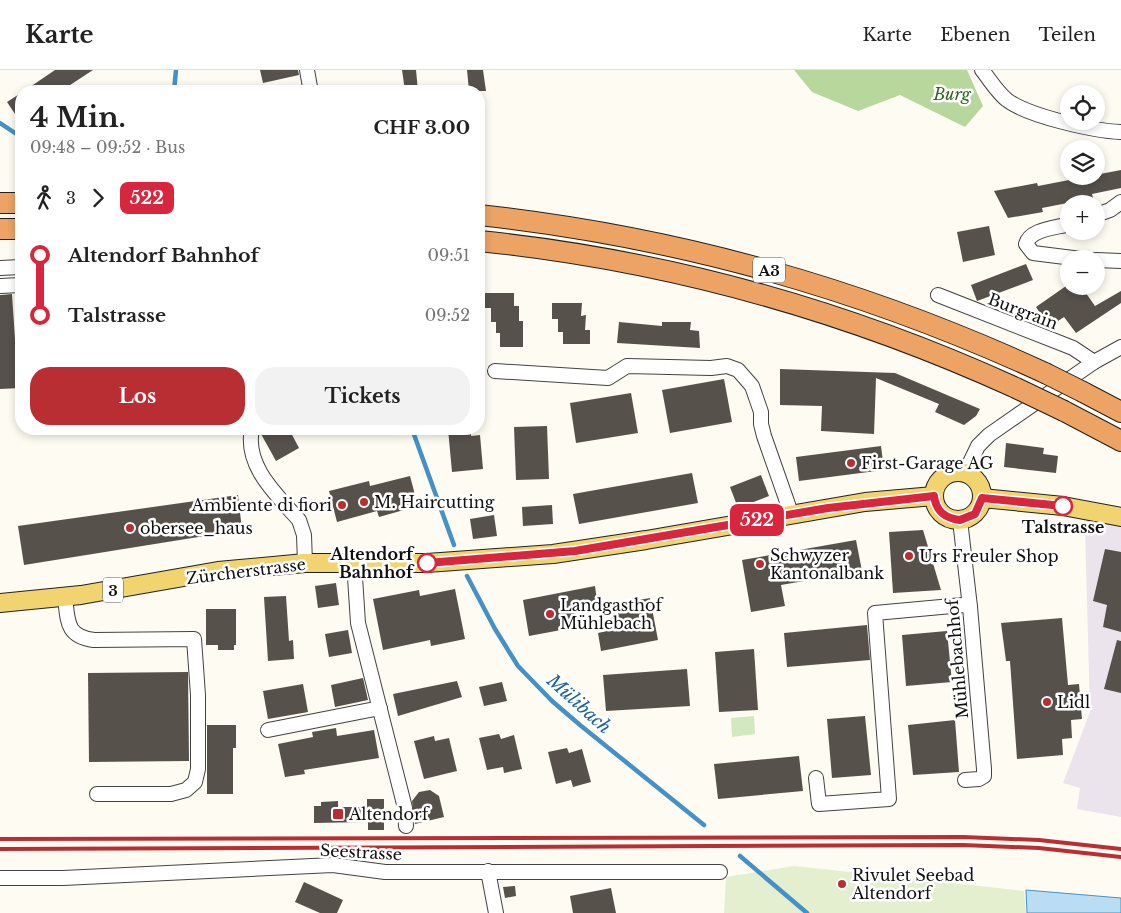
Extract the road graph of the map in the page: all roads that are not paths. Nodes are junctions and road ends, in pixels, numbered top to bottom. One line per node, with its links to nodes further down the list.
1 (306, 70): 3 (street)
2 (982, 70): 4 (street)
3 (310, 85)
4 (1121, 132)
5 (1121, 202): 8 (street)
6 (0, 203): 7 (highway)
7 (15, 203)
8 (1105, 212)
9 (485, 216): 25 (highway, A3, bridge)
10 (1060, 226): 14 (street)
11 (0, 229): 12 (highway)
12 (15, 229)
13 (485, 241): 27 (highway, A3, bridge)
14 (1060, 256)
15 (1105, 260): 16 (street)
16 (1121, 261)
17 (15, 267): 18 (street)
18 (0, 268)
19 (15, 285): 20 (street)
20 (0, 286)
21 (938, 295): 23 (street, Burgrain)
22 (1119, 351): 23 (street)
23 (1094, 362): 28 (street)
24 (496, 371): 31 (street)
25 (1121, 412)
26 (251, 435): 35 (street)
27 (1121, 441)
28 (965, 473): 29 (main road); 30 (main road)
29 (934, 496): 31 (main road, Zürcherstrasse / 3); 33 (main road)
30 (982, 498): 32 (main road); 33 (main road)
31 (791, 513): 34 (main road, Zürcherstrasse / 3)
32 (1121, 517)
33 (960, 520): 38 (street, Mühlebachhof)
34 (354, 562): 35 (main road, Zürcherstrasse / 3); 39 (street)
35 (305, 563): 36 (main road, Zürcherstrasse / 3)
36 (65, 597): 37 (main road, Zürcherstrasse / 3); 43 (street)
37 (0, 603)
38 (970, 607): 41 (street); 42 (street, Mühlebachhof)
39 (380, 708): 40 (street); 44 (street)
40 (268, 730)
41 (816, 778)
42 (965, 780)
43 (97, 794)
44 (406, 826)
45 (488, 871): 46 (street, Seestrasse); 47 (street, Seestrasse); 48 (street)
46 (720, 872)
47 (0, 878)
48 (496, 913)

